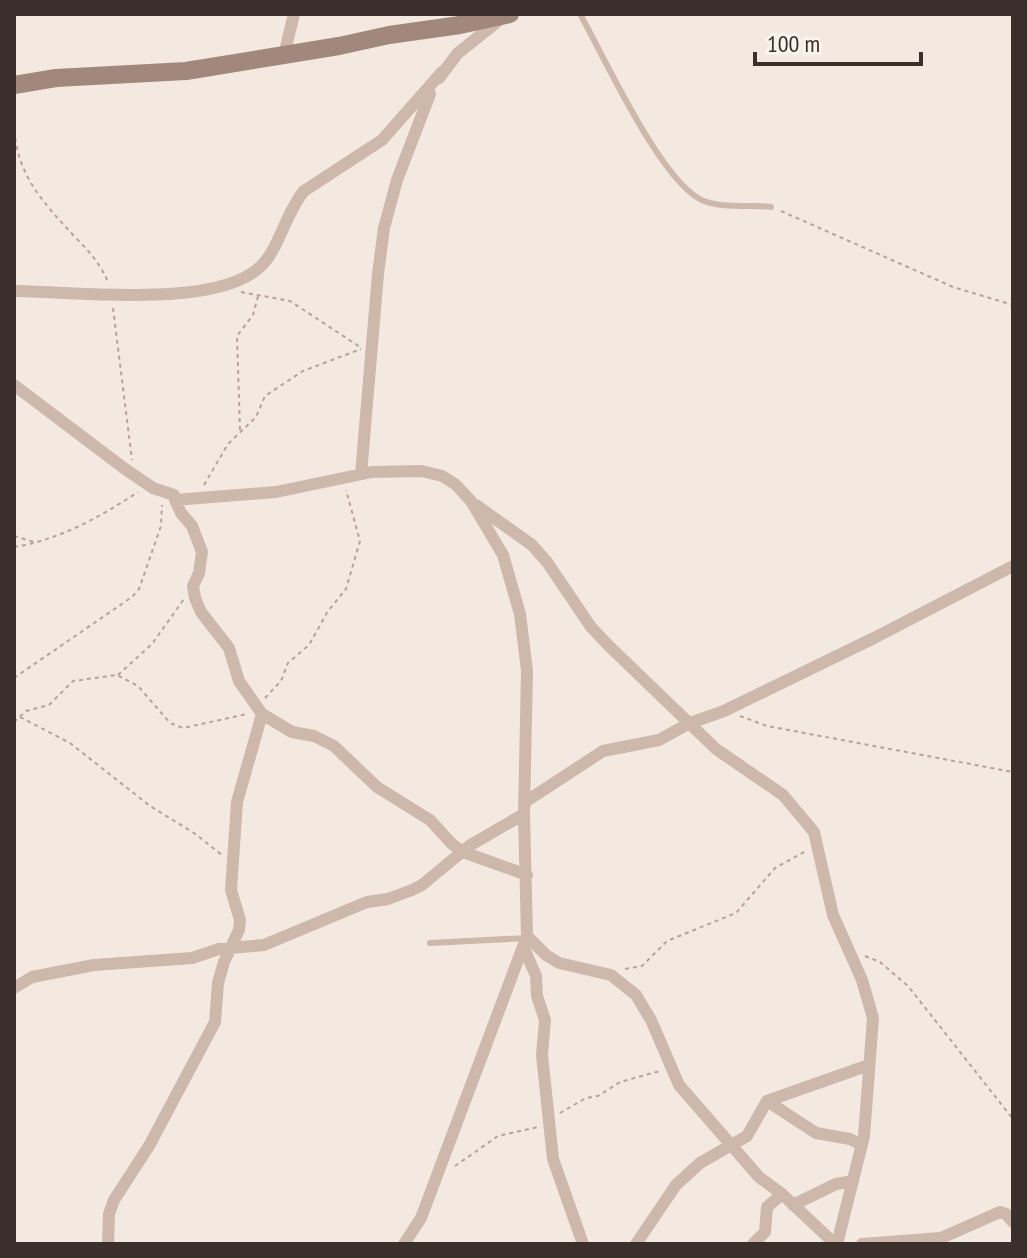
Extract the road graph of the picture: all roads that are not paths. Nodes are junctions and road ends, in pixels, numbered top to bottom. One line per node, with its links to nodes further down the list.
1 (294, 14): 4 (street)
2 (510, 14): 4 (street); 5 (street)
3 (580, 14): 7 (lane)
4 (284, 55): 6 (street)
5 (442, 72): 8 (street); 10 (street)
6 (14, 85)
7 (771, 207)
8 (14, 291)
9 (14, 385): 11 (street)
10 (361, 474): 11 (street); 12 (street)
11 (175, 500): 14 (street)
12 (471, 501): 15 (street); 16 (street)
13 (1013, 566): 15 (street)
14 (261, 712): 17 (street); 21 (street)
15 (690, 723): 16 (street); 23 (street)
16 (525, 808): 17 (street); 18 (street)
17 (463, 852): 18 (street); 21 (street)
18 (527, 875): 19 (street)
19 (526, 941): 20 (lane); 26 (street); 32 (street); 33 (street)
20 (430, 943)
21 (231, 948): 22 (street); 31 (street)
22 (14, 988)
23 (869, 1065): 24 (street); 25 (street)
24 (767, 1101): 25 (street); 26 (street)
25 (862, 1145): 27 (street)
26 (732, 1147): 28 (street); 34 (street)
27 (853, 1181): 29 (street); 36 (street)
28 (782, 1194): 29 (street); 35 (street)
29 (793, 1205): 36 (street)
30 (1013, 1222): 37 (street)
31 (108, 1244)
32 (404, 1244)
33 (583, 1244)
34 (636, 1244)
35 (753, 1244)
36 (836, 1244)
37 (862, 1244)

